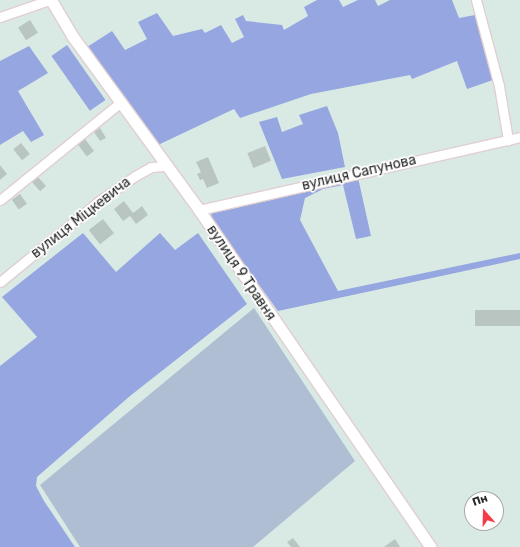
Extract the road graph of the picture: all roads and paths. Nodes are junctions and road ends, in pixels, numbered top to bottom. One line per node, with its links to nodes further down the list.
1 (50, 0): 3 (street); 4 (street, вулиця 9 Травня)
2 (476, 0): 6 (street)
3 (0, 17)
4 (121, 102): 7 (street, вулиця 9 Травня); 8 (street)
5 (520, 137): 6 (street, вулиця Сапунова)
6 (508, 140): 9 (street, вулиця Сапунова)
7 (167, 166): 9 (street, вулиця 9 Травня); 10 (street, вулиця Міцкевича)
8 (0, 200)
9 (199, 210): 11 (street, вулиця 9 Травня)
10 (0, 282)
11 (431, 547)

